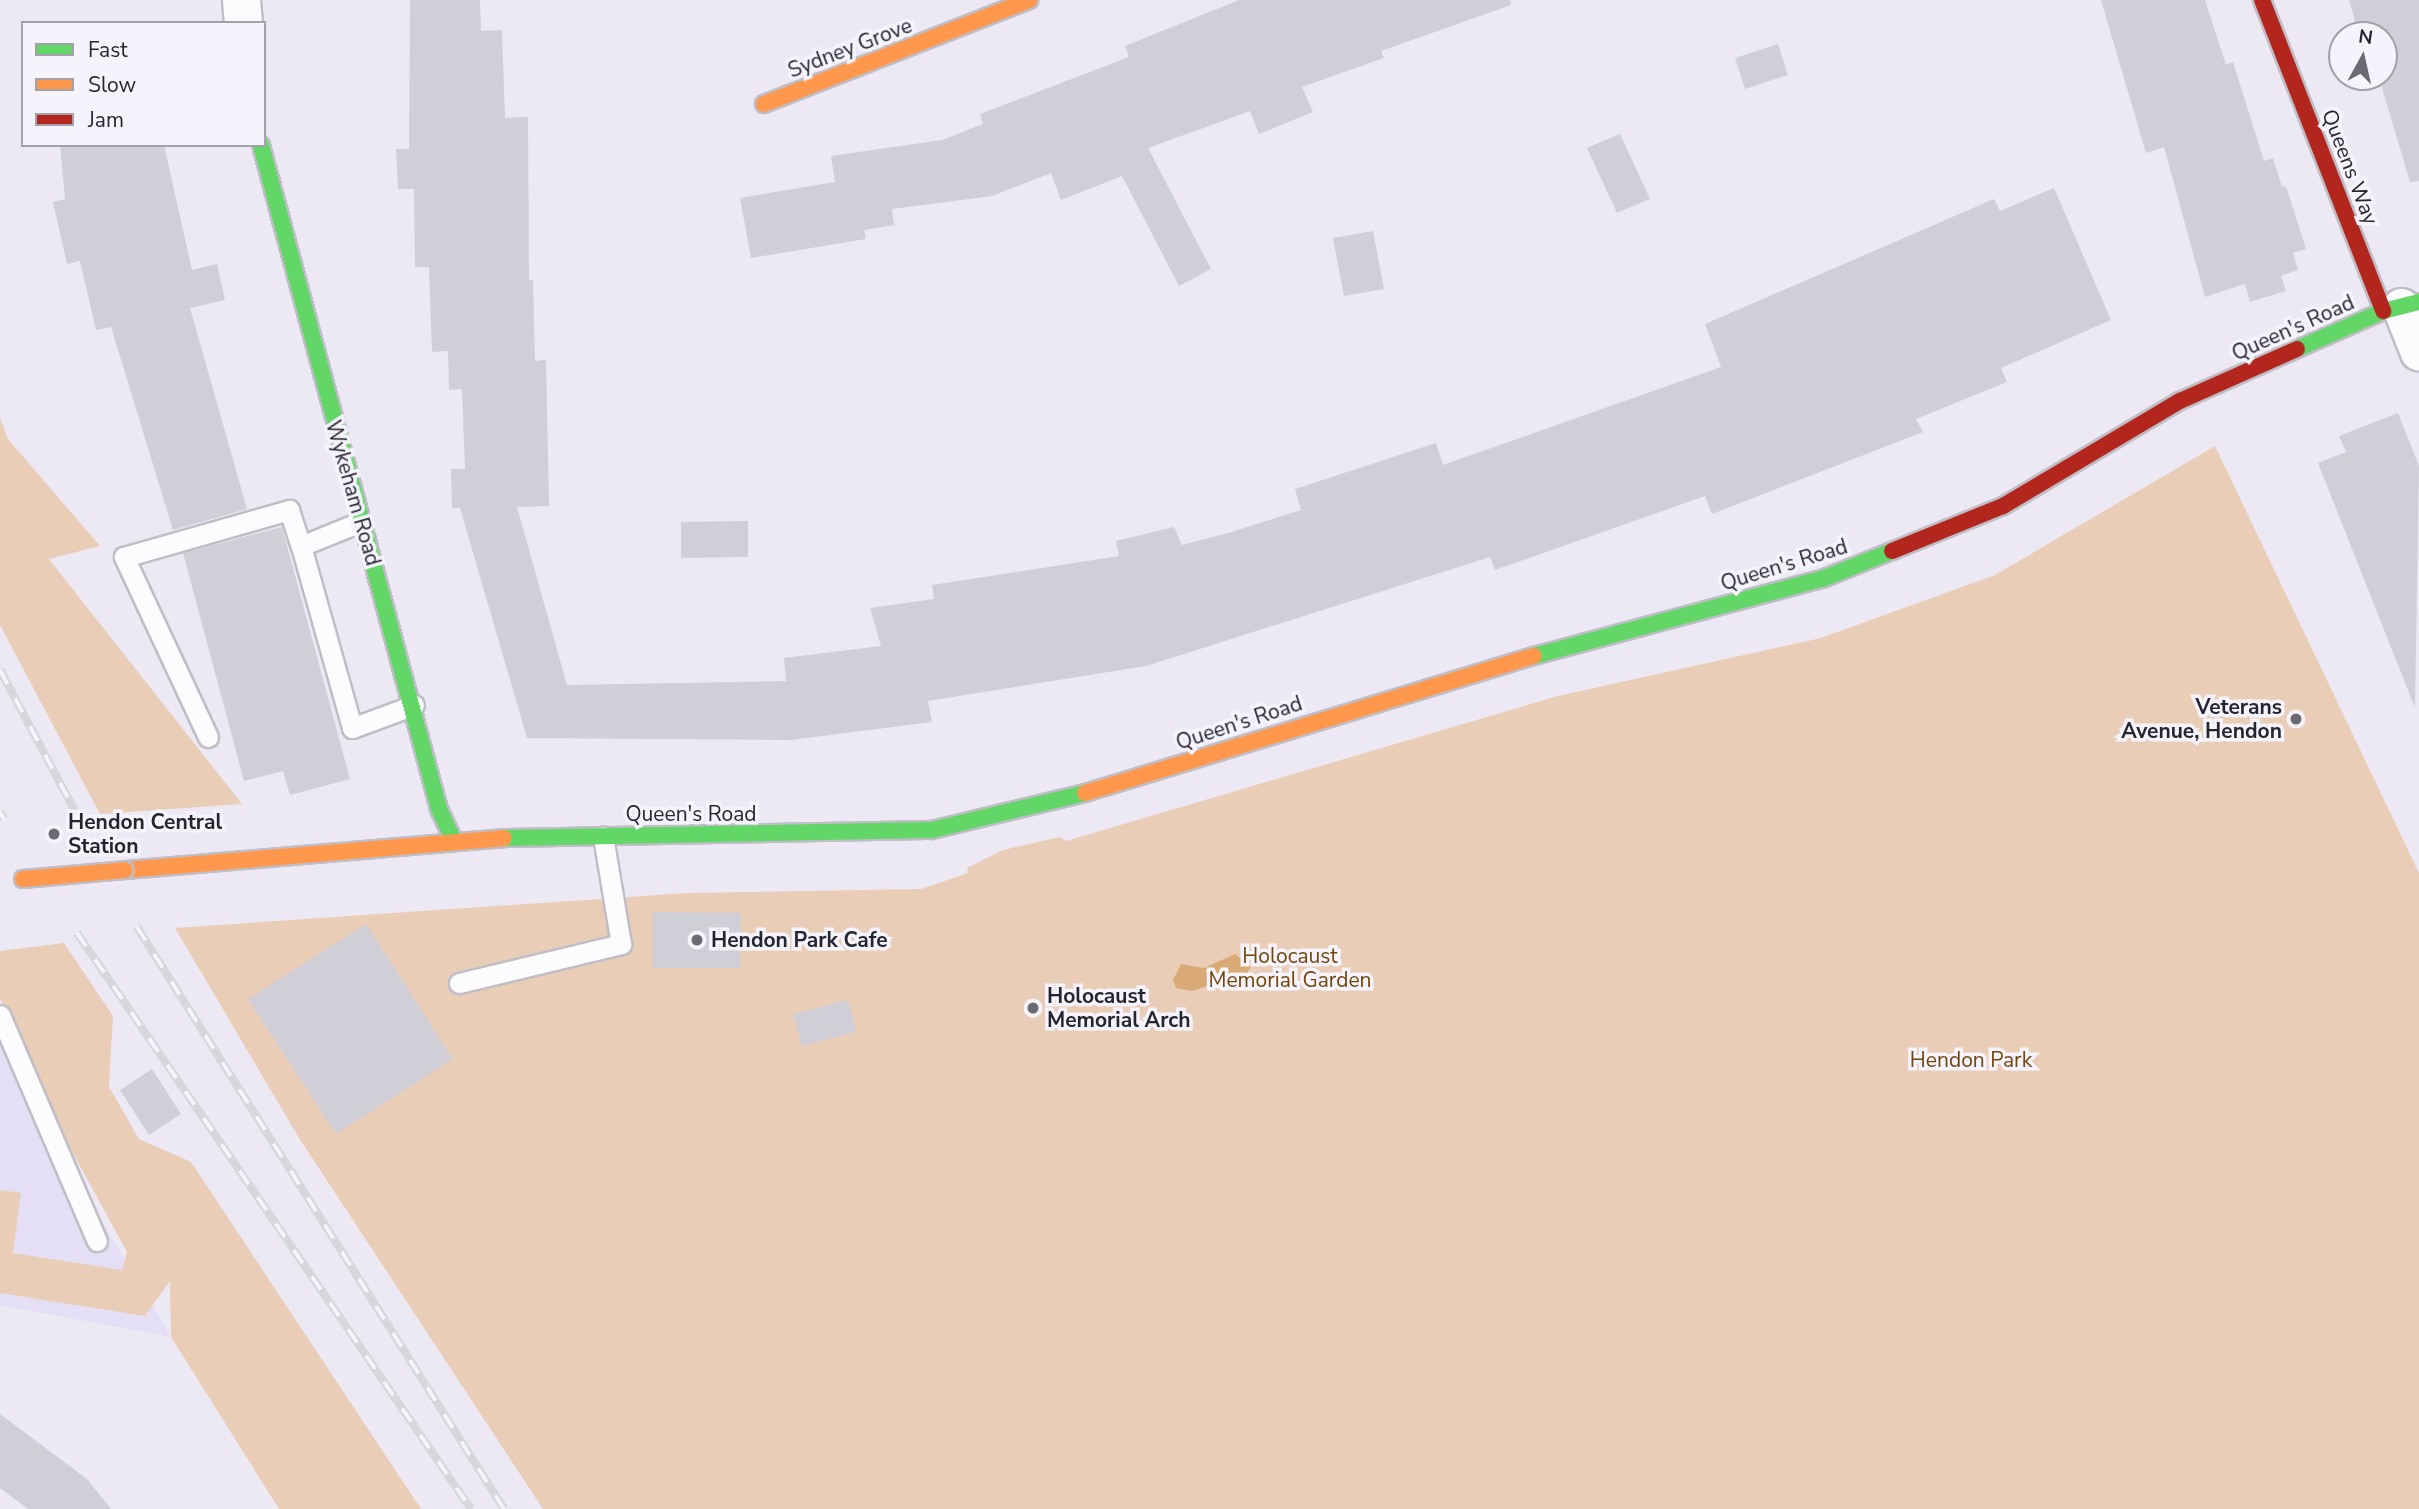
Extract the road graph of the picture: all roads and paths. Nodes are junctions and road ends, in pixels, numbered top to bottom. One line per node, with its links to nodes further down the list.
1 (241, 0): 4 (street)
2 (1029, 0): 5 (main road, Sydney Grove)
3 (2262, 0): 7 (main road, Queens Way)
4 (243, 21)
5 (764, 104)
6 (262, 147): 9 (main road, Wykeham Road)
7 (2401, 307): 8 (street); 13 (main road, Queen's Road)
8 (2419, 352)
9 (360, 522): 10 (lane); 11 (main road, Wykeham Road)
10 (301, 546): 11 (lane); 12 (lane)
11 (414, 705): 14 (main road, Wykeham Road)
12 (208, 737)
13 (603, 835): 14 (main road, Queen's Road); 16 (lane)
14 (453, 839): 15 (main road, Queen's Road, bridge)
15 (0, 879)
16 (459, 983)
17 (0, 1015): 18 (lane)
18 (97, 1241)

